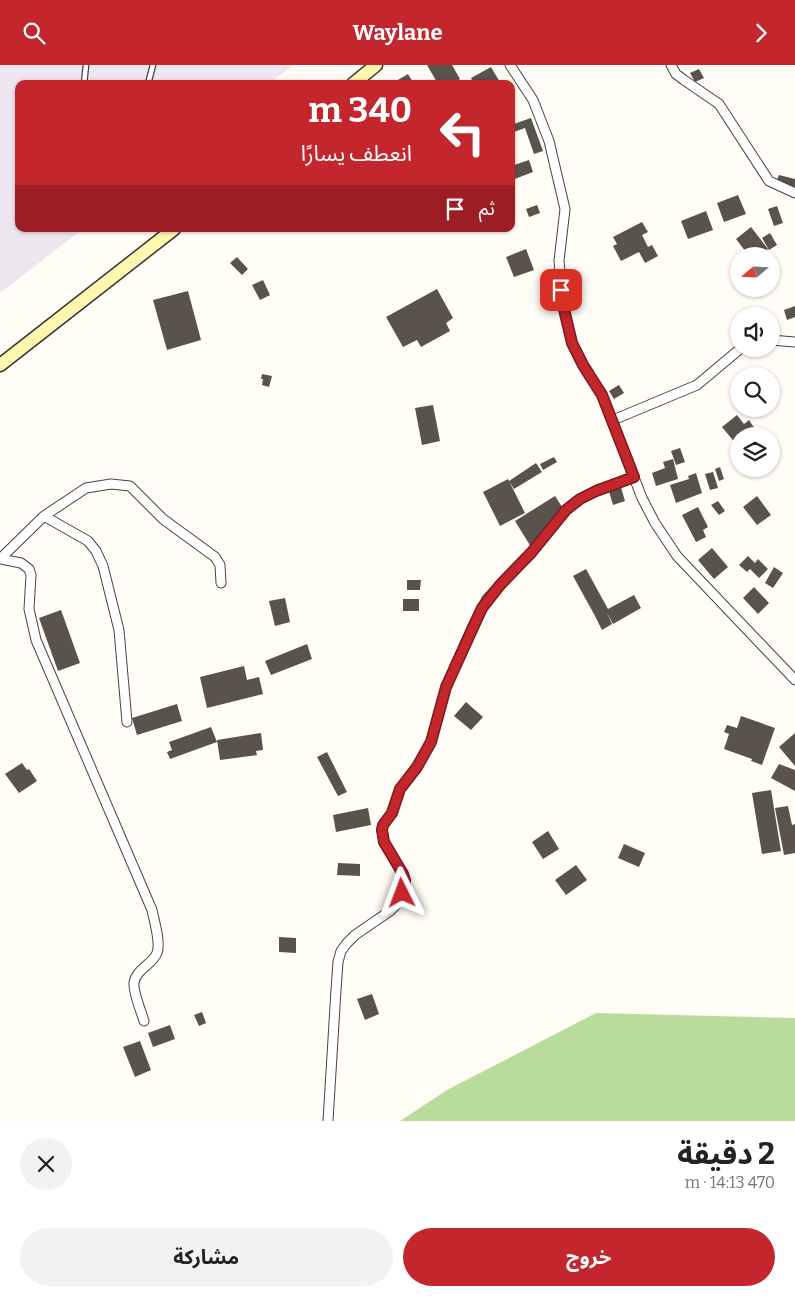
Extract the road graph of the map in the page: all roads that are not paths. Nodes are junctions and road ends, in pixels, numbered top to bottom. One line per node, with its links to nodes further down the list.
1 (86, 65): 6 (lane)
2 (153, 65): 7 (lane)
3 (376, 65): 8 (main road)
4 (510, 65): 15 (street)
5 (671, 65): 9 (street)
6 (84, 80)
7 (149, 80)
8 (358, 80)
9 (795, 193)
10 (170, 232): 14 (main road)
11 (780, 341): 12 (street)
12 (795, 342)
13 (730, 357): 15 (street)
14 (0, 365)
15 (613, 420): 16 (street)
16 (634, 477): 19 (street); 22 (street)
17 (44, 515): 18 (street); 20 (street); 21 (street)
18 (221, 583)
19 (795, 680)
20 (126, 722)
21 (144, 1021)
22 (328, 1121)

